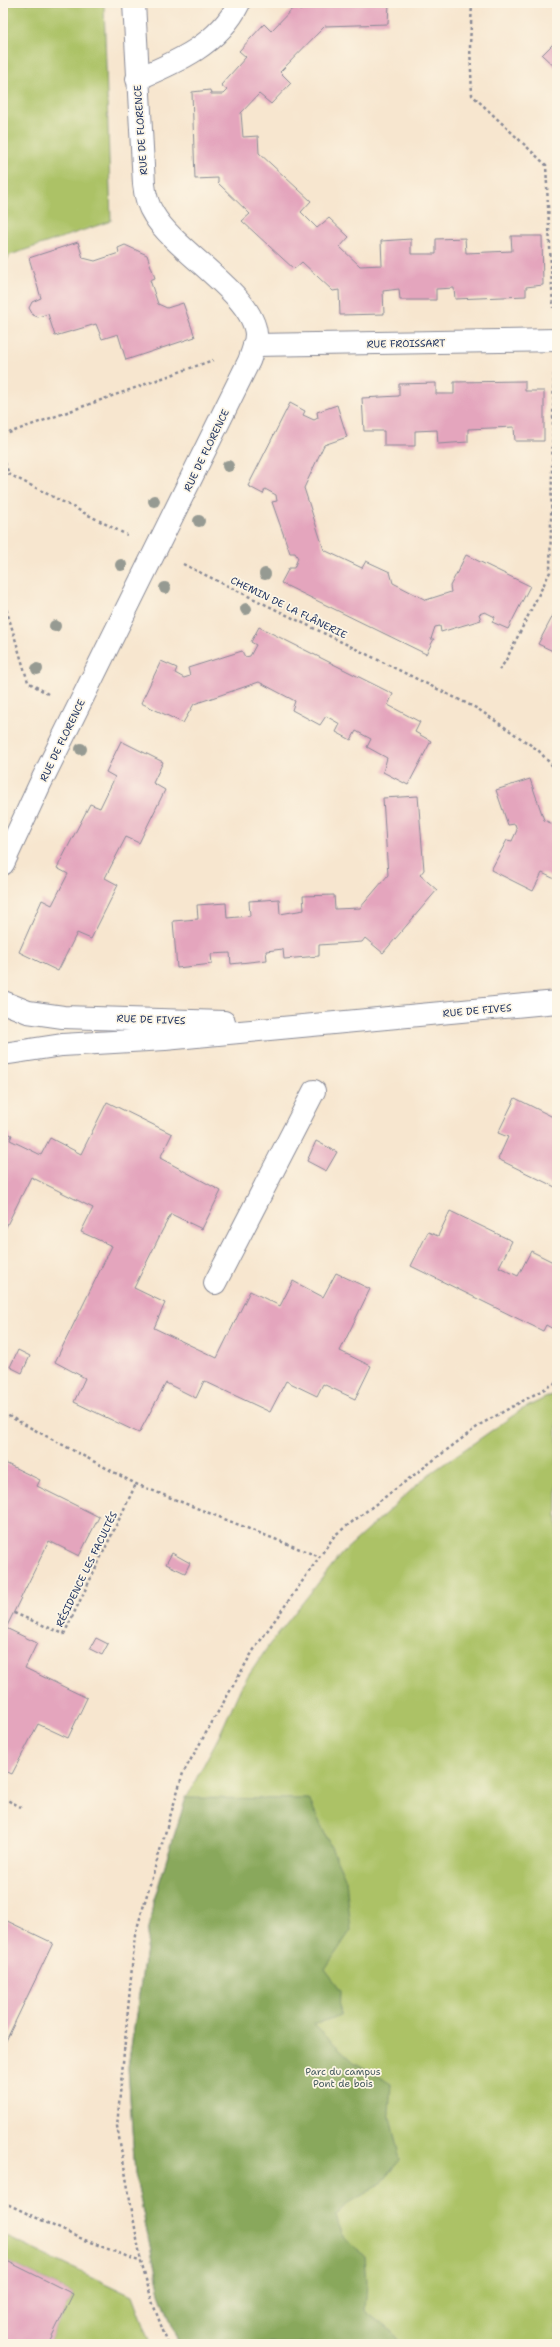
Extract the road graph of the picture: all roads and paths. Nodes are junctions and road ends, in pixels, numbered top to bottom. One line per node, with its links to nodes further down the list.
1 (134, 3): 3 (street, RUE DE FLORENCE)
2 (239, 3): 3 (street, RUE DE FLORENCE)
3 (137, 80): 5 (street, RUE DE FLORENCE)
4 (557, 340): 5 (street, RUE FROISSART)
5 (254, 345): 6 (path); 10 (street, RUE DE FLORENCE)
6 (3, 435)
7 (3, 457): 9 (path)
8 (3, 472): 9 (path, CHEMIN DE LA FLÂNERIE)
9 (9, 475): 10 (path, CHEMIN DE LA FLÂNERIE)
10 (156, 550): 12 (street, RUE DE FLORENCE); 13 (path, CHEMIN DE LA FLÂNERIE)
11 (3, 598): 12 (path)
12 (76, 710): 14 (street, RUE DE FLORENCE)
13 (557, 771)
14 (18, 829): 15 (street, RUE DE FLORENCE); 16 (street, RUE DE FLORENCE)
15 (3, 853)
16 (3, 864)
17 (3, 1002): 19 (street, RUE DE FIVES)
18 (557, 1002): 19 (street, RUE DE FIVES)
19 (301, 1025): 20 (street, RUE DE FIVES)
20 (3, 1054)
21 (314, 1091): 22 (street)
22 (215, 1283)
23 (557, 1382): 26 (path)
24 (3, 1415): 25 (path)
25 (136, 1484): 26 (path); 27 (path, RÉSIDENCE LES FACULTÉS)
26 (320, 1557): 31 (path)
27 (14, 1613)
28 (3, 1798): 29 (path)
29 (21, 1807)
30 (3, 2202): 31 (path)
31 (141, 2262): 32 (path)
32 (168, 2344)

